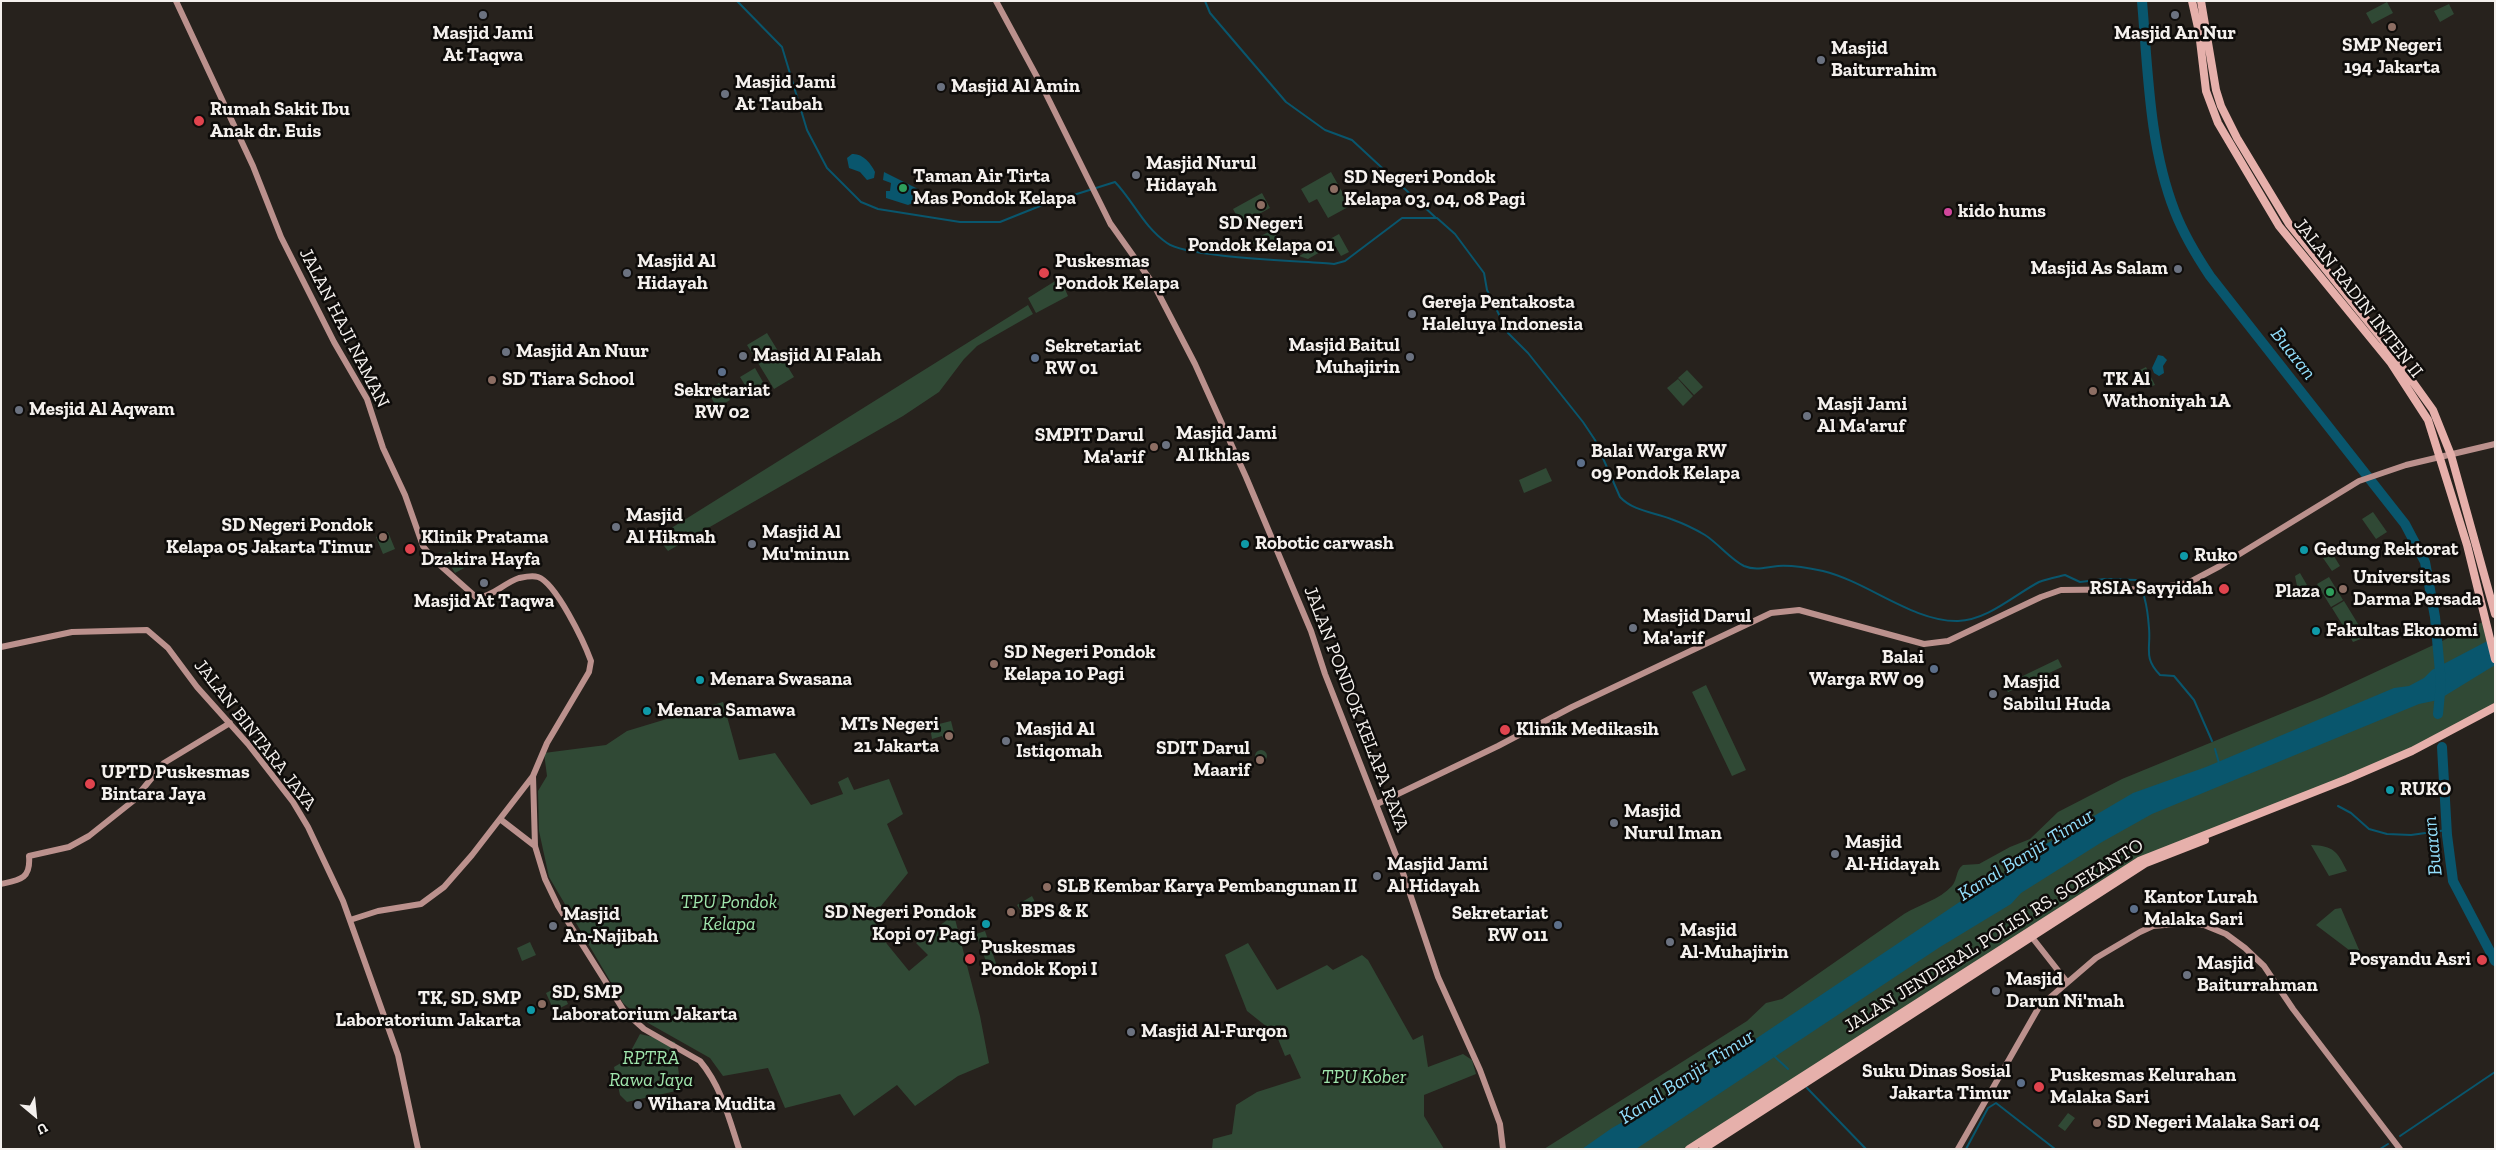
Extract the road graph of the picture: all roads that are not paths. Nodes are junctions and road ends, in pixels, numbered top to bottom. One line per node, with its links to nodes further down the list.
1 (176, 1): 14 (street, JALAN HAJI NAMAN)
2 (996, 1): 15 (street, JALAN PONDOK KELAPA RAYA)
3 (2192, 1): 7 (main road, JALAN RADIN INTEN II)
4 (2201, 1): 6 (main road, JALAN RADIN INTEN II)
5 (2495, 444): 6 (street)
6 (2452, 455): 7 (street); 8 (main road, JALAN RADIN INTEN II)
7 (2441, 458): 10 (main road, JALAN RADIN INTEN II); 15 (street)
8 (2495, 614)
9 (1, 647): 12 (street, JALAN BINTARA JAYA)
10 (2495, 659)
11 (2494, 709): 13 (main road, JALAN JENDERAL POLISI RS. SOEKANTO)
12 (230, 723): 18 (street); 19 (street, JALAN BINTARA JAYA)
13 (2425, 747): 20 (main road, JALAN JENDERAL POLISI RS. SOEKANTO); 22 (main road, JALAN JENDERAL POLISI RS. SOEKANTO)
14 (533, 776): 16 (street, JALAN HAJI NAMAN); 17 (street)
15 (1377, 804): 25 (street, JALAN PONDOK KELAPA RAYA)
16 (500, 819): 17 (street); 19 (street, JALAN HAJI NAMAN)
17 (535, 846): 24 (street)
18 (1, 884)
19 (350, 920): 23 (street, JALAN BINTARA JAYA)
20 (2031, 936): 21 (street); 22 (main road, JALAN JENDERAL POLISI RS. SOEKANTO)
21 (2067, 982): 27 (street); 28 (street)
22 (1706, 1144): 26 (main road, JALAN JENDERAL POLISI RS. SOEKANTO)
23 (418, 1149)
24 (740, 1149)
25 (1502, 1149)
26 (1689, 1149)
27 (1958, 1149)
28 (2400, 1149)

